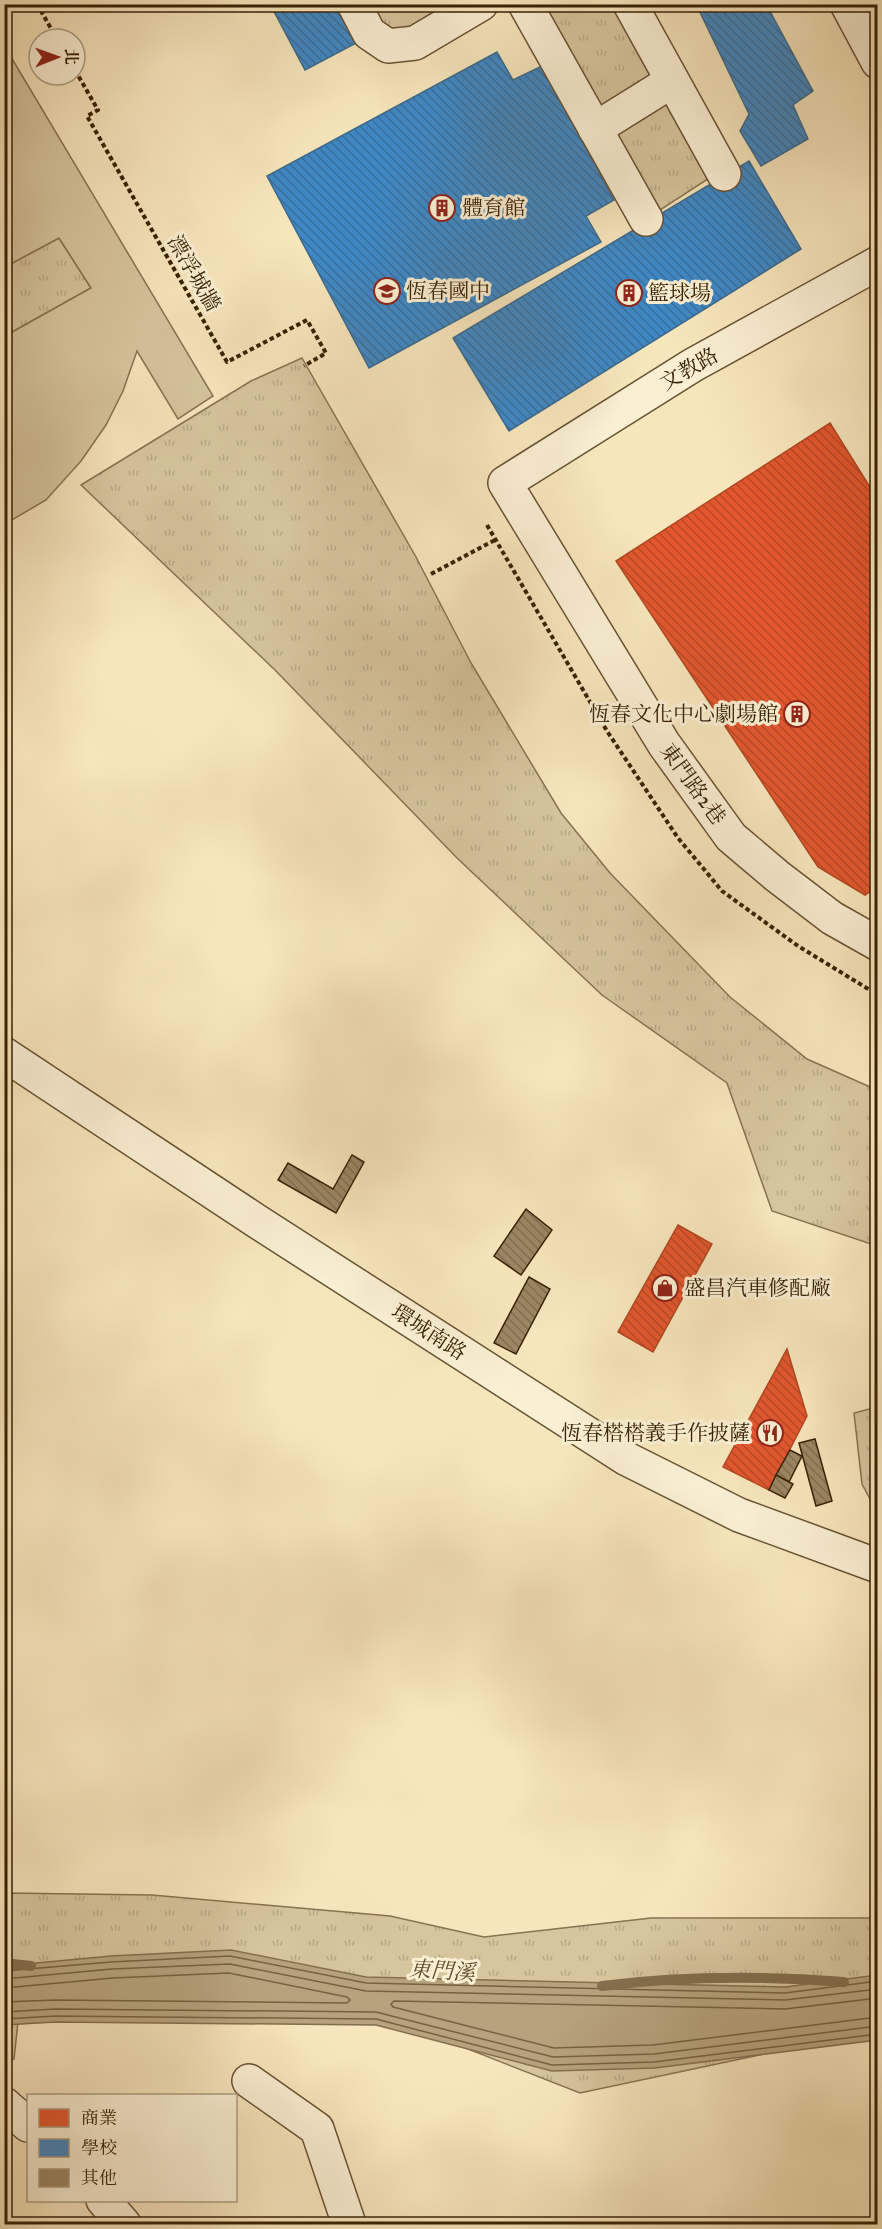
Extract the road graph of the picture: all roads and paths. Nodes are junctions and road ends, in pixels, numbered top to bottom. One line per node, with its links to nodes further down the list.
1 (37, 4): 7 (path)
2 (354, 4): 3 (street)
3 (481, 4)
4 (525, 4): 11 (street)
5 (630, 4): 9 (street)
6 (847, 4): 8 (street)
7 (50, 27)
8 (878, 62)
9 (672, 81): 11 (street); 12 (street)
10 (85, 87): 15 (path, 漂浮城牆)
11 (596, 129): 13 (street)
12 (724, 174)
13 (646, 219)
14 (878, 263): 16 (street, 文教路)
15 (304, 366)
16 (505, 483): 19 (street, 東門路2巷)
17 (495, 540): 18 (path)
18 (432, 574)
19 (878, 944)
20 (4, 1054): 21 (street, 環城南路)
21 (878, 1566)
22 (249, 2081): 27 (street)
23 (4, 2104): 24 (street)
24 (27, 2124)
25 (105, 2202): 26 (street)
26 (124, 2224)
27 (349, 2224)

